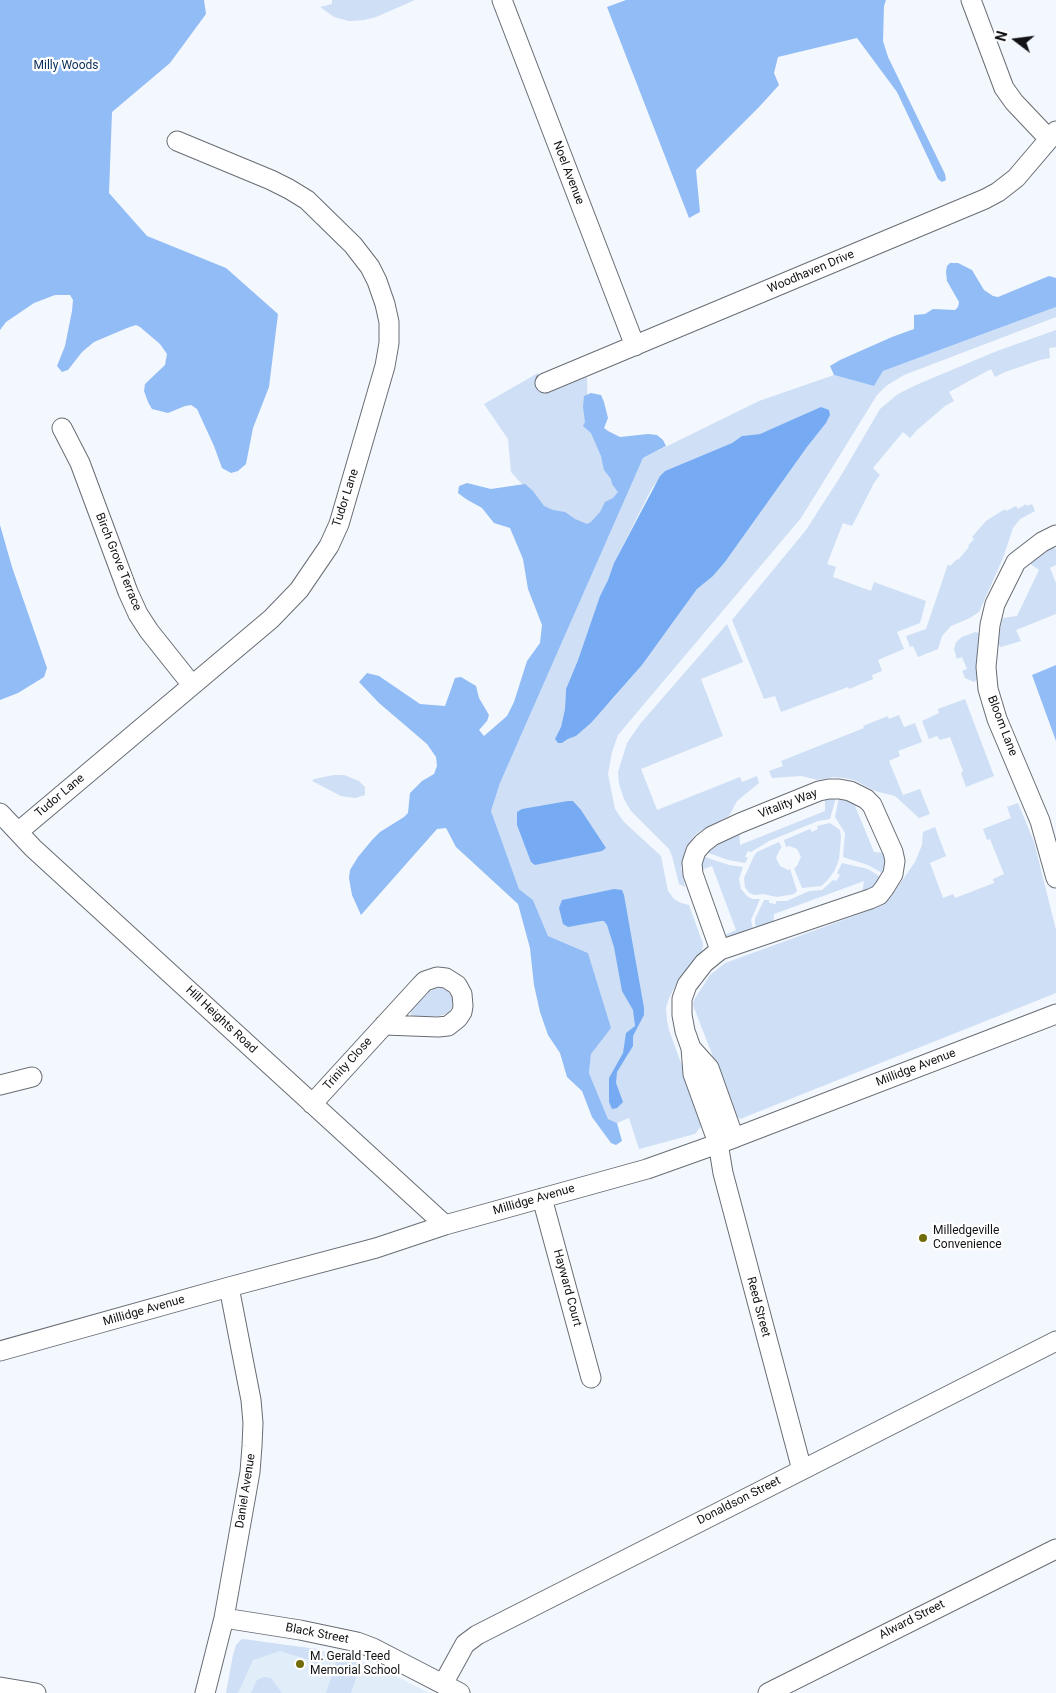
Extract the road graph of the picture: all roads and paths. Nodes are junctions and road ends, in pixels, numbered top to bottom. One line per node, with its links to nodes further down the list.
1 (502, 0): 5 (street, Noel Avenue)
2 (971, 0): 3 (street)
3 (1053, 135): 5 (street, Woodhaven Drive)
4 (177, 141): 9 (street, Tudor Lane)
5 (635, 346): 6 (street, Woodhaven Drive)
6 (545, 383)
7 (62, 428): 9 (street, Birch Grove Terrace)
8 (1056, 535): 12 (street, Bloom Lane)
9 (192, 685): 11 (street, Tudor Lane)
10 (0, 813): 11 (street, Hill Heights Road)
11 (18, 832): 18 (street, Hill Heights Road)
12 (1056, 878)
13 (720, 950): 13 (street, Vitality Way); 19 (street, Vitality Way)
14 (1056, 1014): 19 (street, Millidge Avenue)
15 (384, 1025): 18 (street, Trinity Close)
16 (32, 1076): 17 (street)
17 (0, 1085)
18 (312, 1104): 21 (street, Hill Heights Road)
19 (726, 1140): 20 (street, Millidge Avenue); 26 (street, Reed Street)
20 (542, 1198): 21 (street, Millidge Avenue); 25 (street, Hayward Court)
21 (445, 1225): 22 (street, Millidge Avenue)
22 (229, 1287): 24 (street, Millidge Avenue); 28 (street, Daniel Avenue)
23 (1056, 1341): 26 (street, Donaldson Street)
24 (0, 1351)
25 (591, 1378)
26 (802, 1470): 29 (street, Donaldson Street)
27 (1056, 1549): 34 (street, Alward Street)
28 (224, 1618): 29 (street, Black Street); 32 (street, Daniel Avenue)
29 (443, 1684): 33 (street, Black Street)
30 (0, 1687): 31 (street)
31 (36, 1693)
32 (205, 1693)
33 (460, 1693)
34 (768, 1693)

